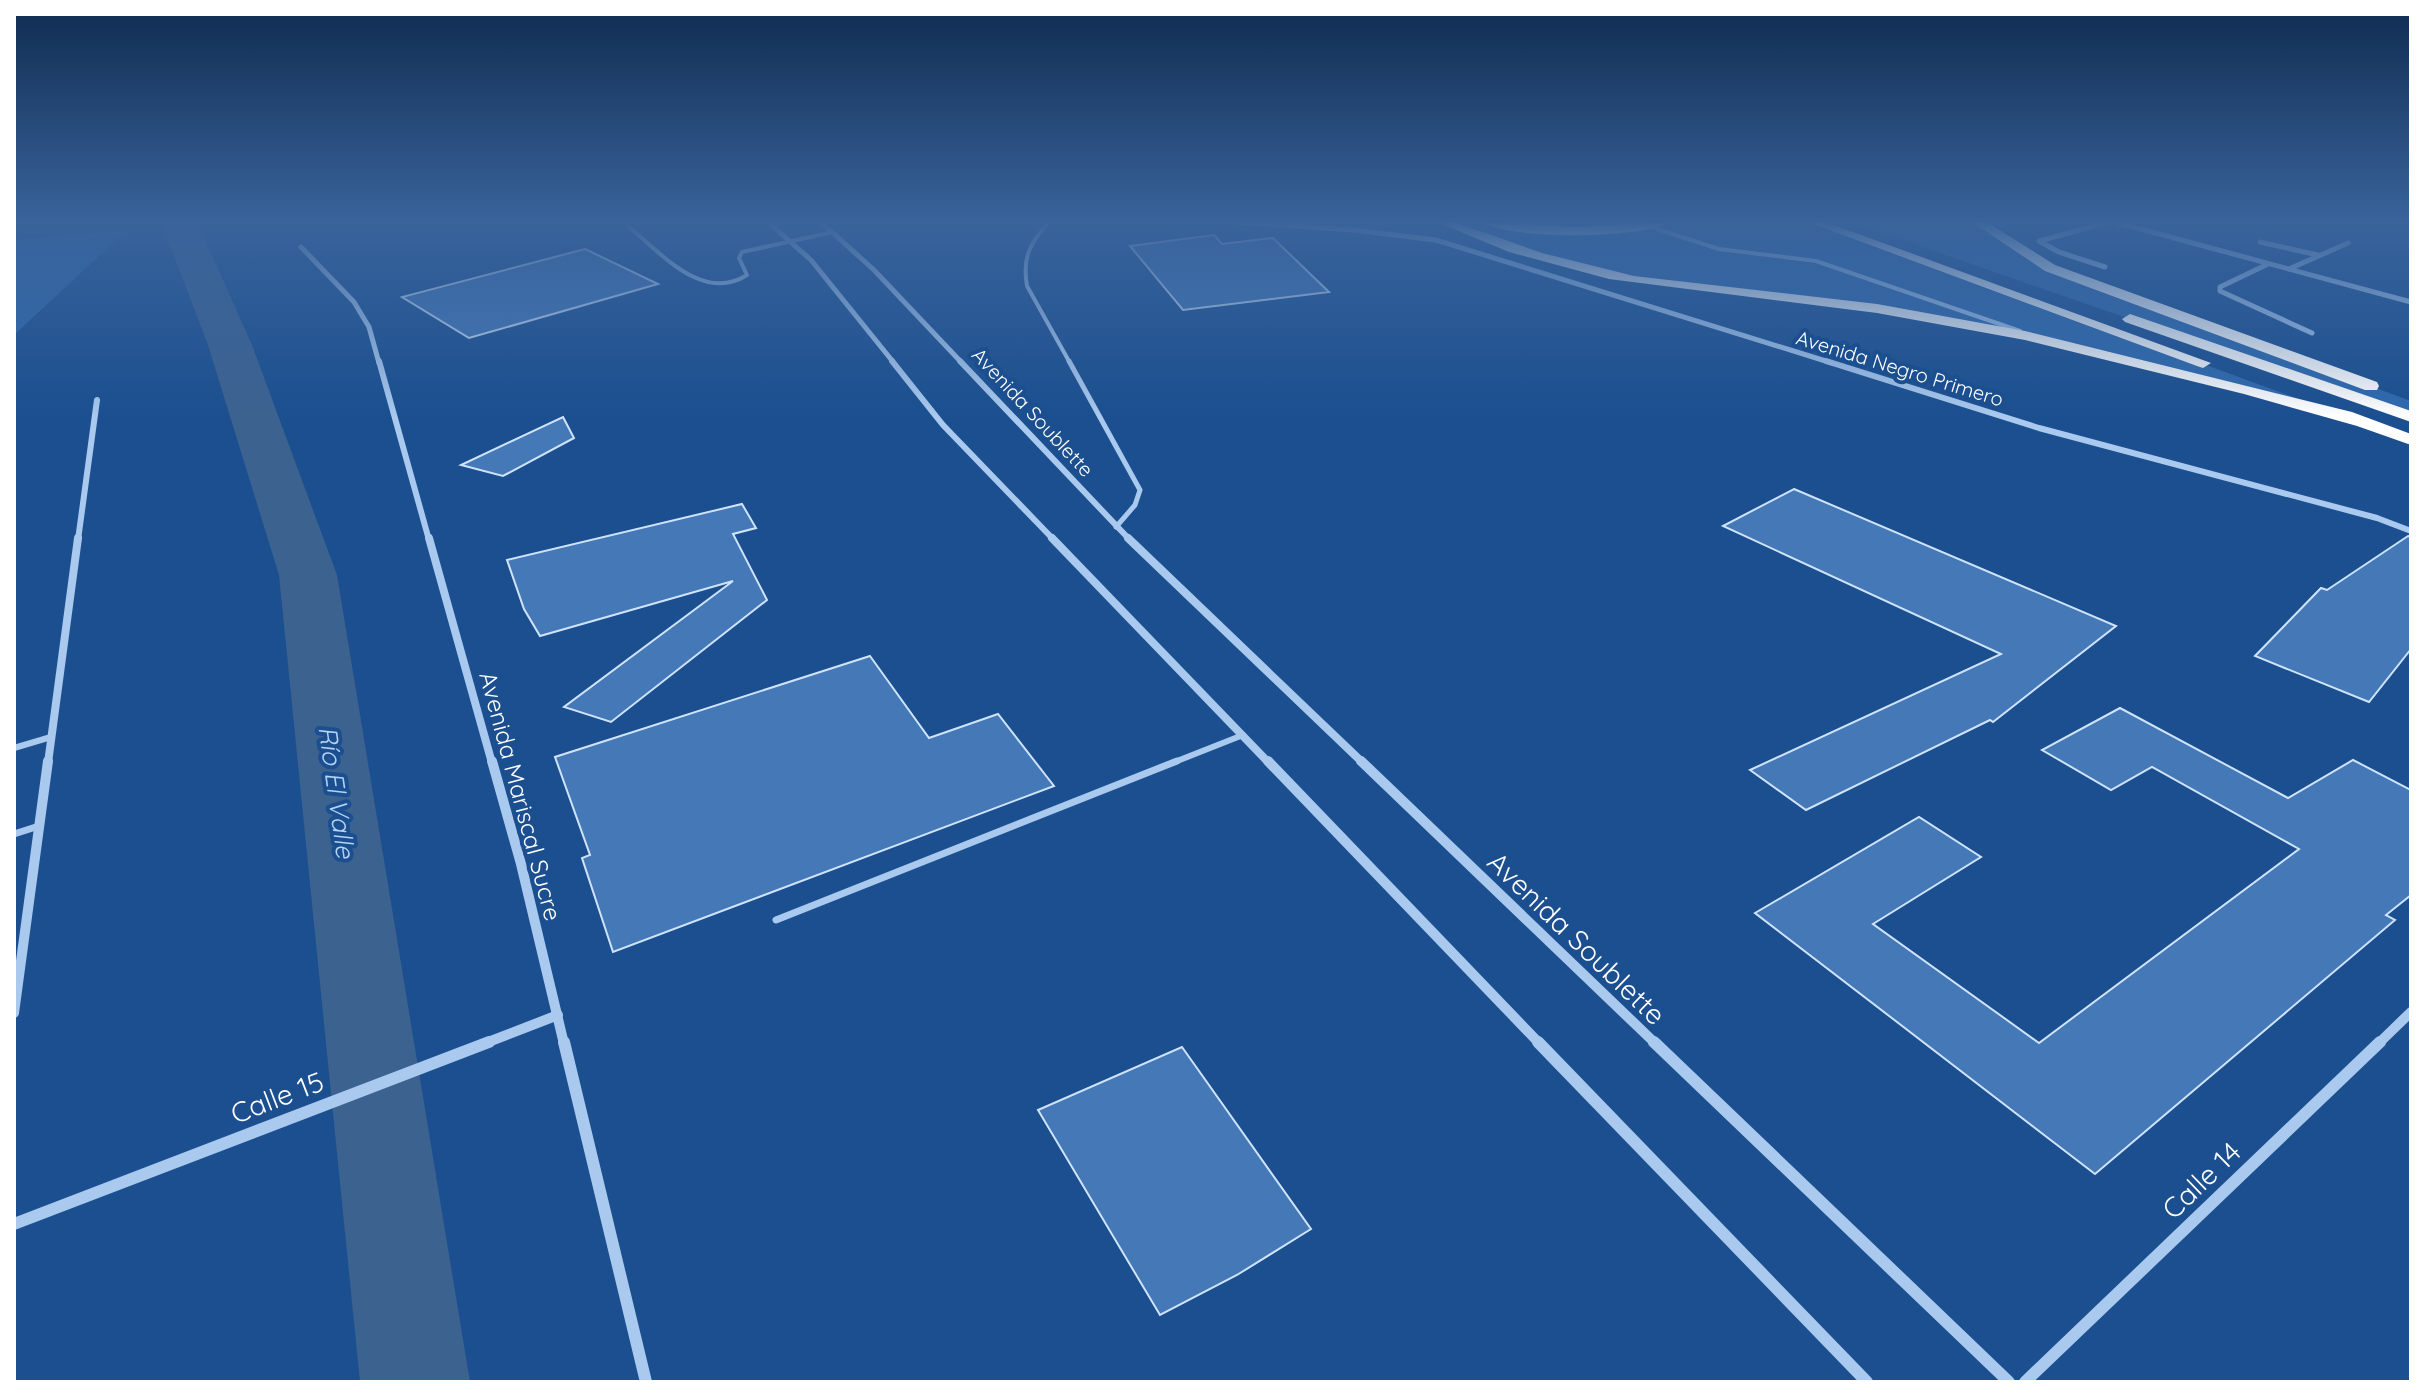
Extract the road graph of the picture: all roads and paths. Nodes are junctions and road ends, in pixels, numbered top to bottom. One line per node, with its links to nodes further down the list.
1 (340, 287): 31 (street, Avenida Mariscal Sucre)
2 (833, 287): 23 (street)
3 (890, 287): 21 (street, Avenida Soublette)
4 (1028, 287): 21 (lane, Avenida Soublette)
5 (1587, 287): 22 (street, Avenida Negro Primero)
6 (1693, 287): 15 (highway)
7 (1892, 287): 15 (lane)
8 (1993, 287): 19 (highway)
9 (2038, 287): 18 (highway)
10 (2102, 287): 17 (highway)
11 (2220, 287): 14 (street)
12 (2356, 287): 13 (street)
13 (2411, 302)
14 (2312, 333)
15 (2047, 340): 19 (highway)
16 (97, 400): 24 (street)
17 (2411, 401)
18 (2411, 417)
19 (2362, 422): 20 (highway)
20 (2411, 440)
21 (1116, 527): 35 (street, Avenida Soublette)
22 (2411, 531)
23 (1243, 735): 28 (lane); 34 (street)
24 (51, 737): 25 (lane); 26 (street)
25 (14, 748)
26 (39, 826): 27 (lane); 30 (street)
27 (14, 834)
28 (776, 920)
29 (2411, 1012): 36 (street, Calle 14)
30 (14, 1013)
31 (556, 1016): 32 (street, Calle 15); 33 (street, Avenida Mariscal Sucre)
32 (14, 1224)
33 (646, 1382)
34 (1867, 1382)
35 (2009, 1382)
36 (2025, 1382)

